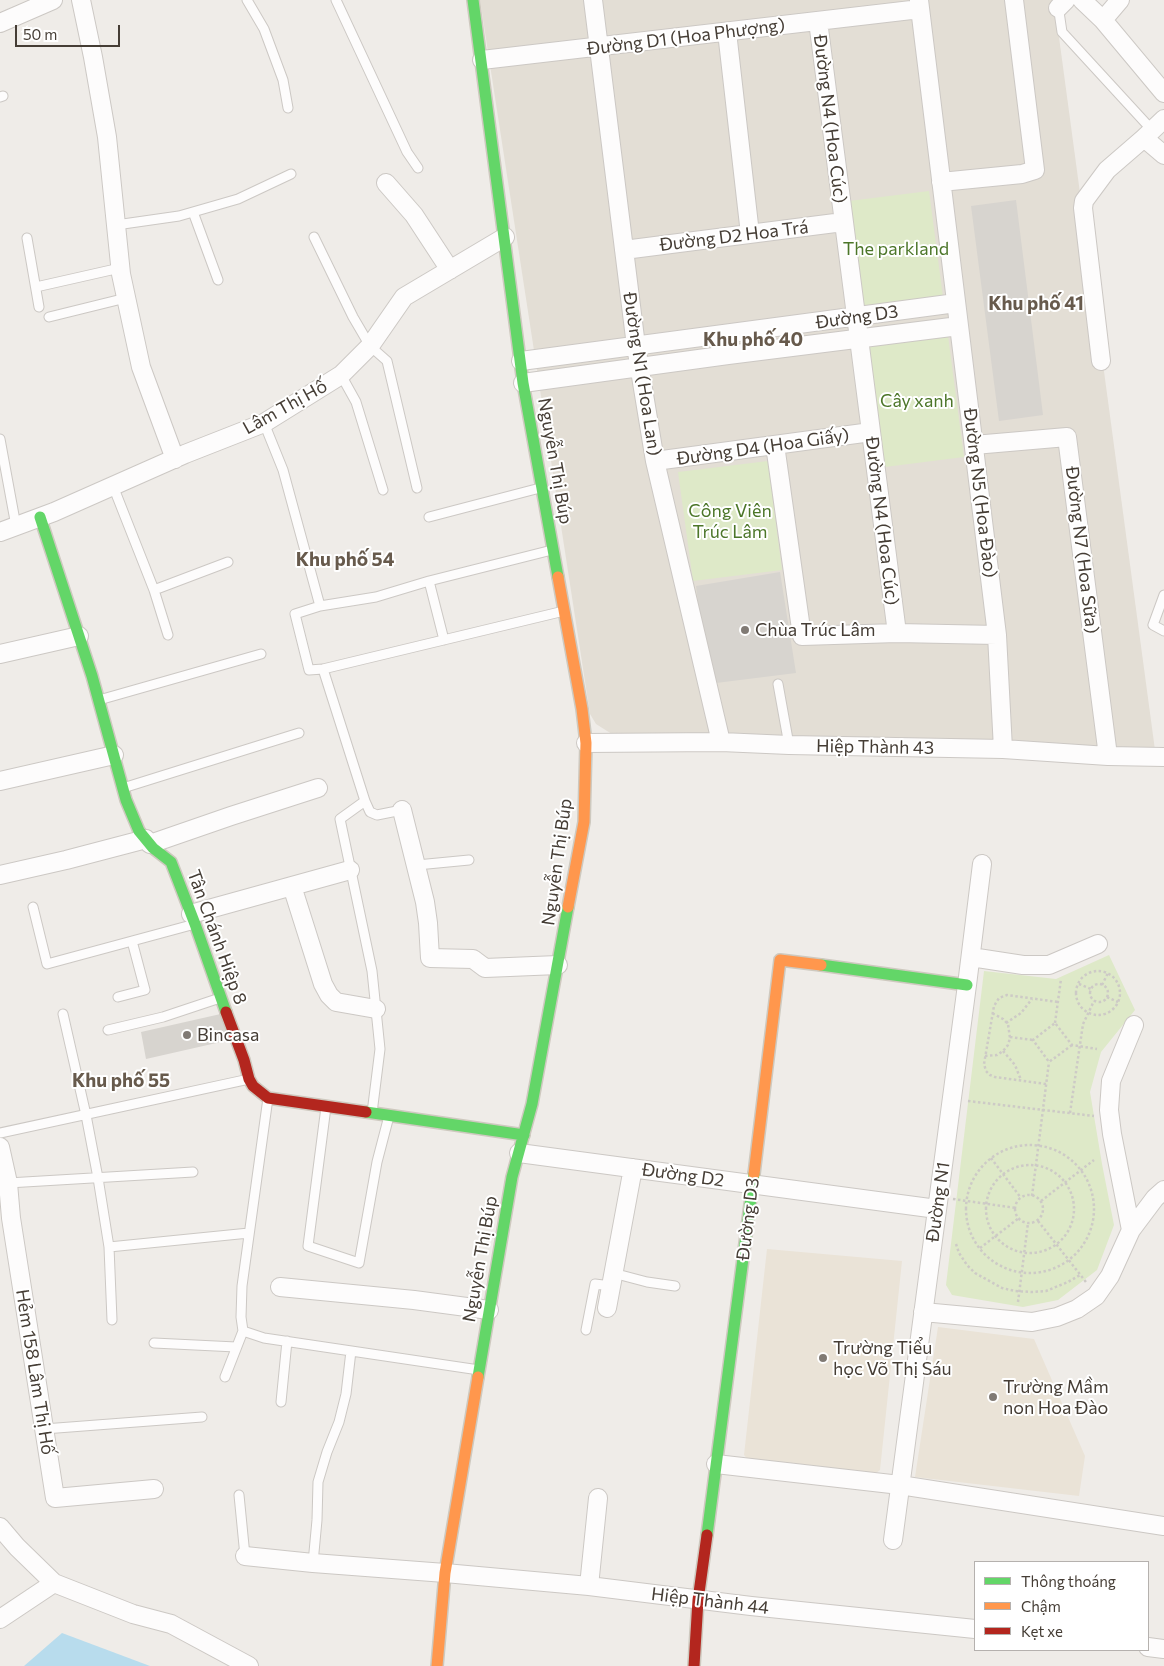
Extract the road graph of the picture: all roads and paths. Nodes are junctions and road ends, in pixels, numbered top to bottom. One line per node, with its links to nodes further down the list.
1 (81, 0): 28 (street)
2 (248, 0): 19 (lane)
3 (336, 0): 22 (lane)
4 (473, 0): 17 (street, Nguyễn Thị Búp)
5 (593, 0): 16 (street, Đường N1 (Hoa Lan))
6 (1014, 0): 24 (street)
7 (1082, 0): 12 (street)
8 (1120, 0): 12 (street)
9 (49, 1): 14 (street)
10 (1060, 3): 20 (lane)
11 (919, 4): 13 (street, Đường D1 (Hoa Phượng)); 24 (street, Đường N5 (Hoa Đào))
12 (1103, 20): 18 (street)
13 (818, 21): 15 (street, Đường D1 (Hoa Phượng)); 27 (street, Đường N4 (Hoa Cúc))
14 (0, 22)
15 (727, 32): 16 (street, Đường D1 (Hoa Phượng)); 29 (street)
16 (598, 48): 17 (street, Đường D1 (Hoa Phượng)); 33 (street, Đường N1 (Hoa Lan))
17 (482, 60): 31 (street, Nguyễn Thị Búp)
18 (1164, 93)
19 (288, 108)
20 (1153, 129): 21 (street); 48 (street)
21 (1164, 155)
22 (418, 168)
23 (291, 174): 26 (lane)
24 (941, 182): 39 (street, Đường N5 (Hoa Đào))
25 (386, 183): 35 (street)
26 (193, 212): 28 (lane); 36 (lane)
27 (844, 222): 29 (street, Đường D2 Hoa Trá); 42 (street, Đường N4 (Hoa Cúc))
28 (116, 225): 34 (street)
29 (750, 234): 33 (street, Đường D2 Hoa Trá)
30 (314, 237): 45 (lane)
31 (505, 237): 35 (street, Lâm Thị Hố); 47 (street, Nguyễn Thị Búp)
32 (27, 238): 37 (lane)
33 (624, 250): 46 (street, Đường N1 (Hoa Lan))
34 (120, 268): 37 (lane); 38 (street)
35 (450, 270): 45 (street, Lâm Thị Hố)
36 (218, 280)
37 (36, 288): 40 (lane)
38 (126, 298): 41 (lane); 57 (street)
39 (956, 303): 42 (street, Đường D3); 43 (street, Đường N5 (Hoa Đào))
40 (39, 307)
41 (49, 317)
42 (856, 317): 44 (street, Đường N4 (Hoa Cúc)); 46 (street, Đường D3)
43 (959, 326): 44 (street, Đường D3); 56 (street, Đường N5 (Hoa Đào))
44 (859, 338): 49 (street, Đường D3); 53 (street, Đường N4 (Hoa Cúc))
45 (370, 346): 50 (street, Lâm Thị Hố); 61 (lane)
46 (636, 346): 47 (street, Đường D3); 49 (street, Đường N1 (Hoa Lan))
47 (521, 361): 51 (street, Nguyễn Thị Búp)
48 (1102, 361)
49 (639, 367): 51 (street, Đường D3); 58 (street, Đường N1 (Hoa Lan))
50 (340, 375): 52 (street, Lâm Thị Hố); 62 (lane)
51 (523, 383): 60 (street, Nguyễn Thị Búp)
52 (264, 423): 57 (street, Lâm Thị Hố); 71 (lane)
53 (871, 432): 55 (street, Đường D4 (Hoa Giấy)); 74 (street, Đường N4 (Hoa Cúc))
54 (0, 439): 65 (lane)
55 (775, 445): 58 (street, Đường D4 (Hoa Giấy)); 74 (street)
56 (974, 445): 76 (street, Đường N5 (Hoa Đào)); 90 (street, Đường N7 (Hoa Sữa))
57 (175, 459): 59 (street, Lâm Thị Hố)
58 (655, 461): 85 (street, Đường N1 (Hoa Lan))
59 (113, 486): 63 (street, Lâm Thị Hố); 69 (lane)
60 (542, 487): 64 (lane); 66 (street, Nguyễn Thị Búp)
61 (417, 488)
62 (383, 490)
63 (40, 517): 65 (street, Lâm Thị Hố); 77 (street, Tân Chánh Hiệp 8)
64 (429, 517)
65 (8, 530)
66 (553, 549): 68 (lane); 72 (street, Nguyễn Thị Búp)
67 (228, 562): 69 (lane)
68 (429, 581): 71 (lane); 78 (lane)
69 (154, 590): 75 (lane)
70 (1164, 595): 73 (lane)
71 (320, 606): 81 (lane)
72 (564, 611): 78 (lane); 86 (street, Nguyễn Thị Búp)
73 (1164, 631)
74 (897, 633): 76 (street)
75 (168, 635)
76 (997, 635): 88 (street, Đường N5 (Hoa Đào))
77 (79, 636): 79 (street); 83 (street, Tân Chánh Hiệp 8)
78 (444, 640): 81 (lane)
79 (0, 654)
80 (261, 654): 83 (lane)
81 (323, 669): 95 (lane)
82 (778, 684): 87 (lane)
83 (99, 700): 89 (street, Tân Chánh Hiệp 8)
84 (299, 733): 93 (lane)
85 (721, 742): 86 (street, Hiệp Thành 43); 87 (street, Hiệp Thành 43)
86 (586, 743): 109 (street, Nguyễn Thị Búp)
87 (789, 746): 88 (street, Hiệp Thành 43)
88 (1004, 749): 90 (street, Hiệp Thành 43)
89 (114, 755): 92 (street); 93 (street, Tân Chánh Hiệp 8)
90 (1108, 756): 91 (street, Hiệp Thành 43)
91 (1164, 757)
92 (0, 781)
93 (123, 788): 97 (street, Tân Chánh Hiệp 8)
94 (318, 788): 97 (street)
95 (365, 801): 96 (lane); 101 (lane)
96 (402, 810): 100 (street)
97 (148, 842): 102 (street); 105 (street, Tân Chánh Hiệp 8)
98 (469, 860): 100 (lane)
99 (982, 864): 108 (street, Đường N1)
100 (417, 865): 109 (street)
101 (350, 870): 103 (street); 123 (lane)
102 (0, 875)
103 (292, 886): 105 (street); 123 (street)
104 (33, 907): 106 (lane)
105 (193, 919): 106 (lane); 118 (street, Tân Chánh Hiệp 8)
106 (132, 941): 116 (lane)
107 (1098, 944): 108 (street)
108 (971, 956): 113 (street, Đường N1)
109 (558, 966): 152 (street, Nguyễn Thị Búp)
110 (1108, 973): 112 (path); 114 (path); 122 (path)
111 (1061, 978): 121 (path)
112 (1078, 983): 115 (path); 124 (path)
113 (967, 985): 143 (street, Đường N1); 166 (street, Đường D3)
114 (1102, 986): 115 (path); 117 (path)
115 (1091, 989): 120 (path)
116 (118, 997)
117 (1107, 997): 120 (path); 122 (path)
118 (220, 998): 130 (lane); 139 (street, Tân Chánh Hiệp 8)
119 (1032, 998): 121 (path); 126 (path); 127 (path)
120 (1094, 1001): 124 (path)
121 (1058, 1002): 128 (path)
122 (1118, 1002): 124 (path)
123 (376, 1010): 146 (lane)
124 (1088, 1013): 134 (path)
125 (63, 1014): 148 (lane)
126 (992, 1014): 127 (path); 137 (path)
127 (1006, 1023): 131 (path)
128 (1055, 1023): 132 (path); 133 (path)
129 (1134, 1025): 150 (street)
130 (108, 1030)
131 (1010, 1037): 132 (path); 136 (path)
132 (1033, 1040): 138 (path)
133 (1072, 1045): 134 (path); 138 (path)
134 (1080, 1046): 135 (path); 147 (path)
135 (1097, 1049)
136 (1003, 1051): 137 (path); 140 (path)
137 (986, 1056): 140 (path)
138 (1049, 1062): 141 (path)
139 (249, 1079): 142 (street, Tân Chánh Hiệp 8); 148 (lane)
140 (1021, 1080): 141 (path)
141 (1046, 1084): 145 (path)
142 (268, 1098): 144 (street); 179 (lane)
143 (952, 1099): 145 (path); 172 (street, Đường N1)
144 (326, 1106): 146 (street); 149 (lane)
145 (1043, 1110): 147 (path); 153 (path)
146 (372, 1113): 149 (street)
147 (1070, 1113): 150 (path)
148 (86, 1115): 151 (lane); 163 (lane)
149 (389, 1116): 152 (street)
150 (1110, 1118): 178 (street)
151 (0, 1133)
152 (524, 1135): 155 (street, Nguyễn Thị Búp)
153 (1038, 1146): 156 (path); 158 (path); 160 (path)
154 (0, 1147): 164 (street, Hẻm 158 Lâm Thị Hố)
155 (519, 1153): 159 (street, Đường D2); 196 (street, Nguyễn Thị Búp)
156 (991, 1158): 162 (path); 170 (path)
157 (1094, 1160): 160 (path)
158 (1036, 1166): 162 (path); 165 (path); 168 (path)
159 (633, 1168): 166 (street, Đường D2); 189 (street)
160 (1081, 1170): 165 (path); 186 (path)
161 (193, 1172): 163 (lane)
162 (1004, 1175): 169 (path); 173 (path)
163 (98, 1178): 164 (lane); 183 (lane)
164 (8, 1183): 209 (street, Hẻm 158 Lâm Thị Hố)
165 (1065, 1183): 171 (path); 182 (path)
166 (753, 1184): 172 (street, Đường D2); 210 (street, Đường D3)
167 (1164, 1190): 178 (street)
168 (1032, 1196): 169 (path); 171 (path)
169 (1021, 1198): 174 (path)
170 (966, 1201): 172 (path); 173 (path); 184 (path)
171 (1040, 1201): 176 (path)
172 (938, 1203): 197 (street, Đường N1)
173 (987, 1204): 174 (path); 180 (path)
174 (1016, 1208): 175 (path)
175 (1019, 1218): 177 (path); 180 (path)
176 (1038, 1220): 177 (path); 182 (path)
177 (1028, 1223): 185 (path)
178 (1131, 1230): 193 (street)
179 (249, 1233): 183 (lane); 200 (lane)
180 (996, 1236): 184 (path); 185 (path)
181 (956, 1244): 192 (path)
182 (1056, 1245): 185 (path); 186 (path)
183 (109, 1247): 198 (lane)
184 (980, 1248): 187 (path)
185 (1024, 1253): 187 (path)
186 (1069, 1261): 187 (path); 188 (path)
187 (1021, 1274): 192 (path)
188 (1080, 1275): 192 (path); 193 (path)
189 (612, 1279): 190 (lane); 195 (street); 199 (lane)
190 (675, 1286)
191 (280, 1287): 196 (street)
192 (1019, 1291): 194 (path)
193 (1096, 1296): 197 (street)
194 (1018, 1302)
195 (607, 1308)
196 (489, 1310): 205 (street, Nguyễn Thị Búp)
197 (923, 1312): 211 (street, Đường N1)
198 (112, 1320)
199 (586, 1330)
200 (243, 1331): 201 (lane); 203 (lane)
201 (288, 1341): 204 (lane); 207 (lane)
202 (154, 1343): 203 (lane)
203 (236, 1347): 206 (lane)
204 (350, 1351): 205 (lane); 219 (lane)
205 (479, 1370): 220 (street, Nguyễn Thị Búp)
206 (225, 1377)
207 (281, 1402)
208 (202, 1417): 209 (lane)
209 (44, 1429): 212 (street, Hẻm 158 Lâm Thị Hố)
210 (716, 1464): 211 (street); 223 (street, Đường D3)
211 (900, 1485): 215 (street); 217 (street, Đường N1)
212 (154, 1488)
213 (239, 1495): 218 (lane)
214 (598, 1498): 222 (street)
215 (1164, 1526)
216 (0, 1528): 221 (street)
217 (892, 1540)
218 (245, 1556): 219 (street, Hiệp Thành 44)
219 (312, 1563): 220 (street, Hiệp Thành 44)
220 (445, 1573): 222 (street, Hiệp Thành 44); 229 (street, Nguyễn Thị Búp)
221 (54, 1584): 224 (street); 228 (street)
222 (589, 1586): 223 (street, Hiệp Thành 44)
223 (698, 1600): 225 (street, Hiệp Thành 44); 230 (street, Đường D3)
224 (0, 1619)
225 (974, 1629)
226 (1149, 1647): 227 (street)
227 (1164, 1648)
228 (249, 1666)
229 (437, 1666)
230 (694, 1666)

